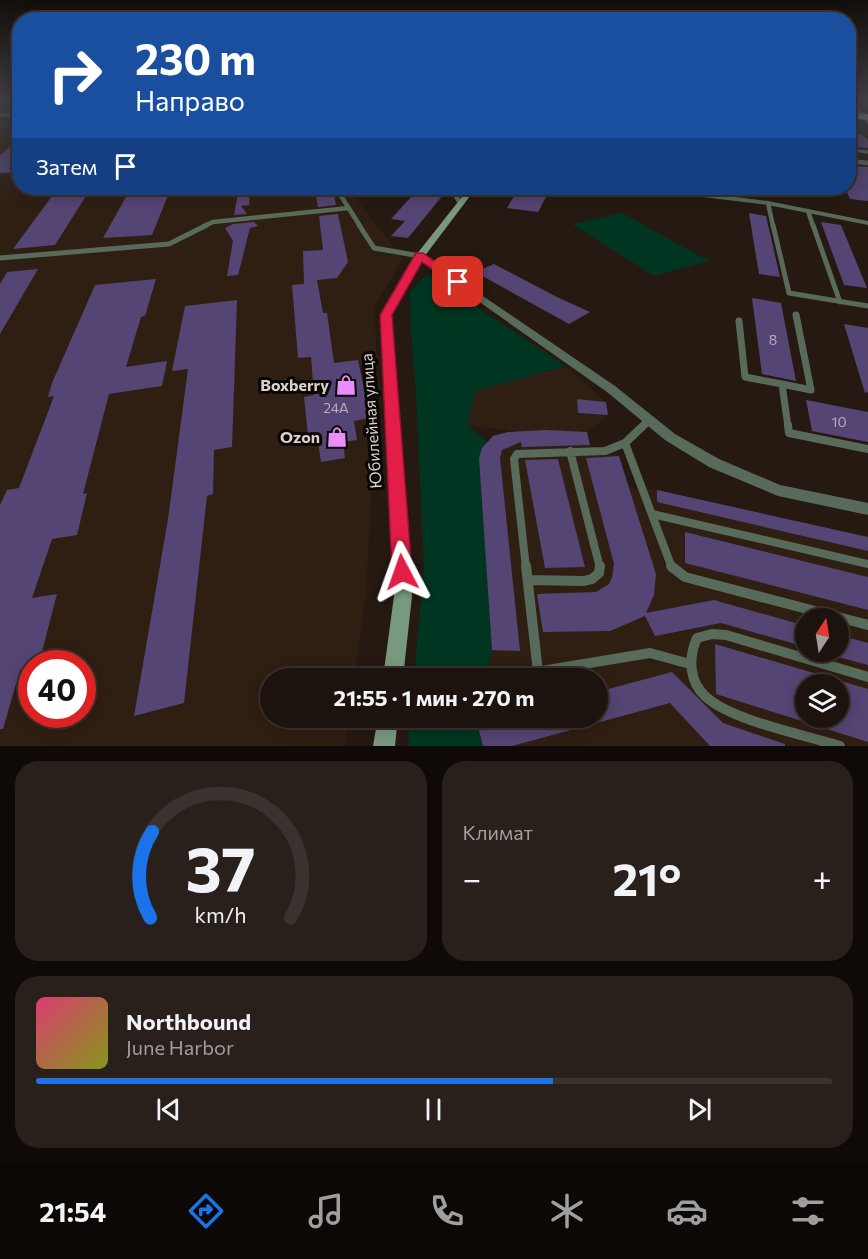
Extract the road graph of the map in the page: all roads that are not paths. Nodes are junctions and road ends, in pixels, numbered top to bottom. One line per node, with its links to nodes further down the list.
1 (341, 195): 7 (lane)
2 (455, 195): 5 (lane)
3 (466, 195): 5 (street, Юбилейная улица)
4 (703, 195): 6 (street)
5 (460, 203): 10 (street, Юбилейная улица)
6 (768, 203): 8 (street); 12 (lane)
7 (349, 208): 10 (lane); 11 (lane)
8 (808, 211): 9 (street); 12 (lane)
9 (868, 223)
10 (420, 256): 17 (street); 27 (street, Юбилейная улица)
11 (0, 258)
12 (840, 302): 13 (lane)
13 (868, 306)
14 (796, 315): 16 (lane)
15 (739, 321): 16 (lane)
16 (782, 384): 19 (lane)
17 (649, 420): 18 (lane); 21 (street)
18 (625, 443): 20 (lane); 22 (lane)
19 (868, 449)
20 (570, 451): 24 (lane); 24 (lane)
21 (868, 509)
22 (652, 514): 23 (lane); 25 (lane)
23 (868, 564)
24 (528, 580): 28 (lane)
25 (868, 625)
26 (690, 664): 29 (lane); 30 (lane); 33 (lane)
27 (394, 668)
28 (538, 668)
29 (563, 668)
30 (868, 677)
31 (386, 728): 32 (street)
32 (384, 746)
33 (840, 746)

